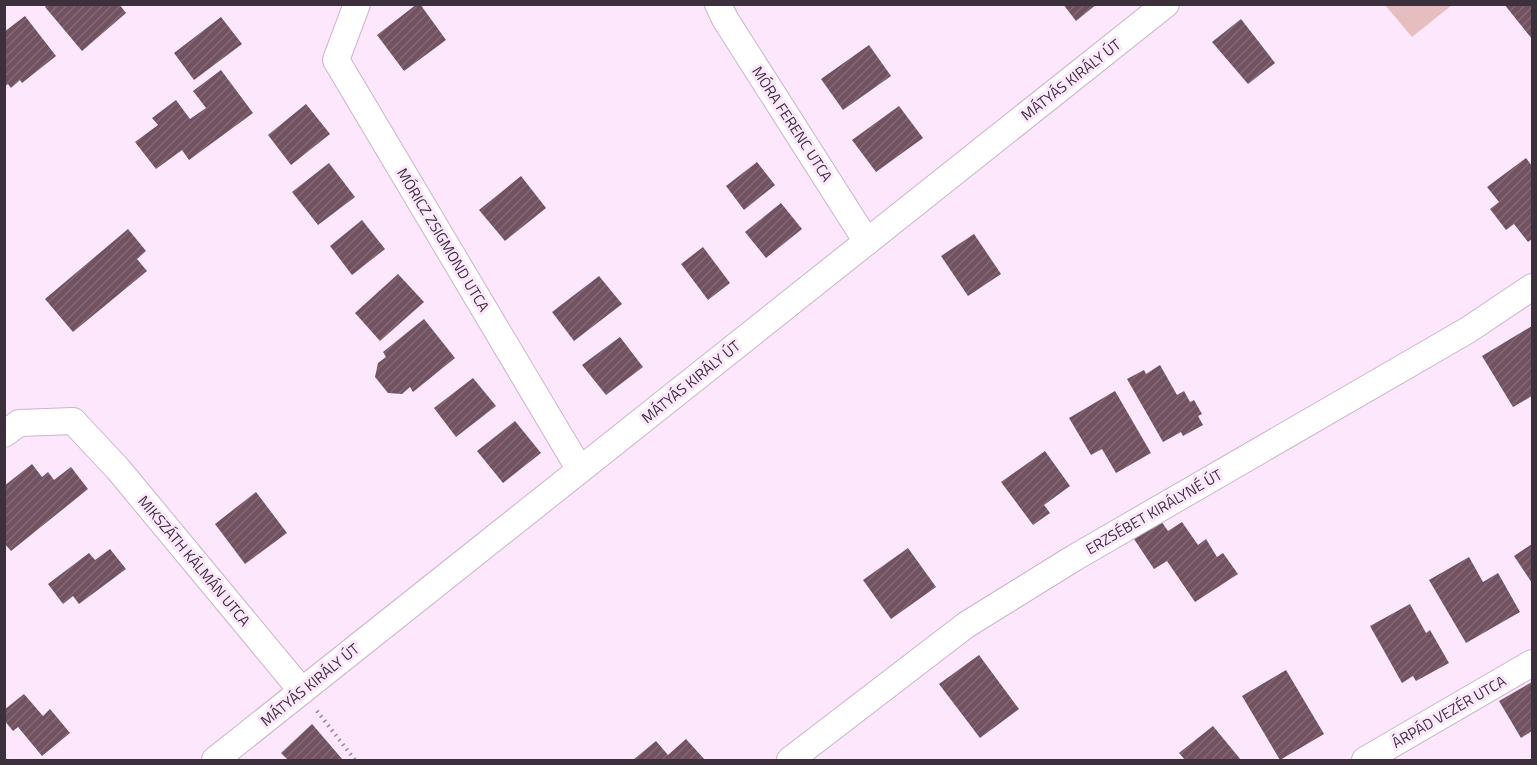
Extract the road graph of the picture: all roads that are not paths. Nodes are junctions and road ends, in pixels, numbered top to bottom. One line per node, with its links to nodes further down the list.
1 (357, 4): 7 (street, MÓRICZ ZSIGMOND UTCA)
2 (718, 4): 4 (street, MÓRA FERENC UTCA)
3 (1166, 4): 4 (street, MÁTYÁS KIRÁLY ÚT)
4 (867, 242): 7 (street, MÁTYÁS KIRÁLY ÚT)
5 (1533, 286): 11 (street, ERZSÉBET KIRÁLYNÉ ÚT)
6 (4, 434): 9 (street, MIKSZÁTH KÁLMÁN UTCA)
7 (580, 470): 9 (street, MÁTYÁS KIRÁLY ÚT)
8 (1533, 663): 12 (street, ÁRPÁD VEZÉR UTCA)
9 (302, 692): 10 (street, MÁTYÁS KIRÁLY ÚT)
10 (215, 760)
11 (790, 760)
12 (1365, 760)

